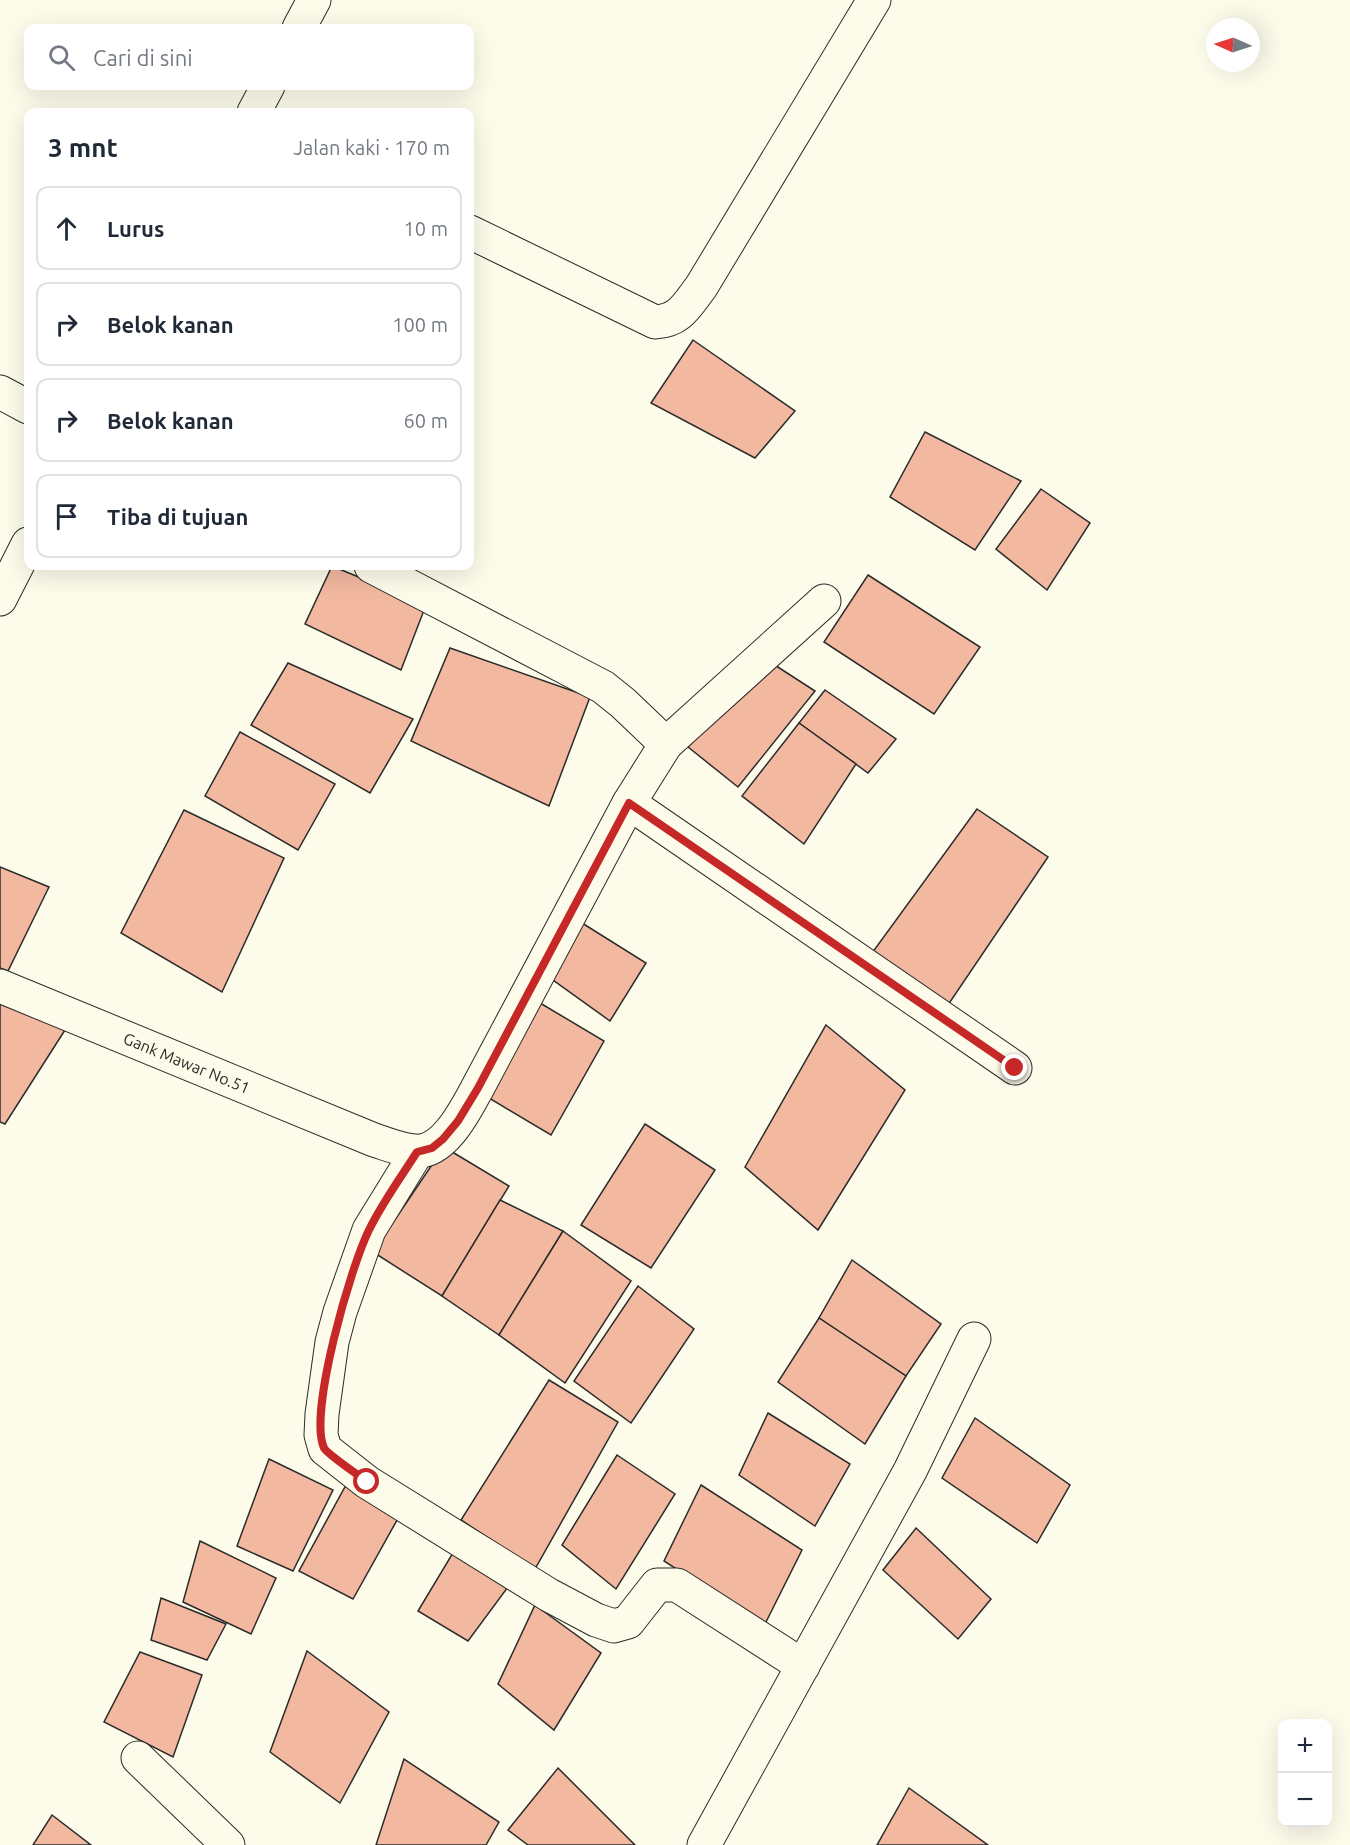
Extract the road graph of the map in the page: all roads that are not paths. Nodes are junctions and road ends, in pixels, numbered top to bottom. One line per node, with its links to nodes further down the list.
1 (314, 0): 3 (main road)
2 (874, 0): 6 (main road)
3 (301, 24)
4 (266, 90): 5 (main road)
5 (256, 108)
6 (474, 234)
7 (0, 392): 8 (main road)
8 (24, 405)
9 (24, 552): 11 (main road)
10 (379, 570): 13 (main road)
11 (0, 599)
12 (824, 601): 13 (main road)
13 (666, 744): 14 (main road)
14 (629, 803): 16 (main road); 17 (main road)
15 (0, 986): 17 (main road, Gank Mawar No.51)
16 (1015, 1068)
17 (417, 1152): 19 (main road)
18 (974, 1338): 19 (main road)
19 (802, 1666): 22 (main road)
20 (138, 1758): 21 (main road)
21 (228, 1845)
22 (704, 1845)

